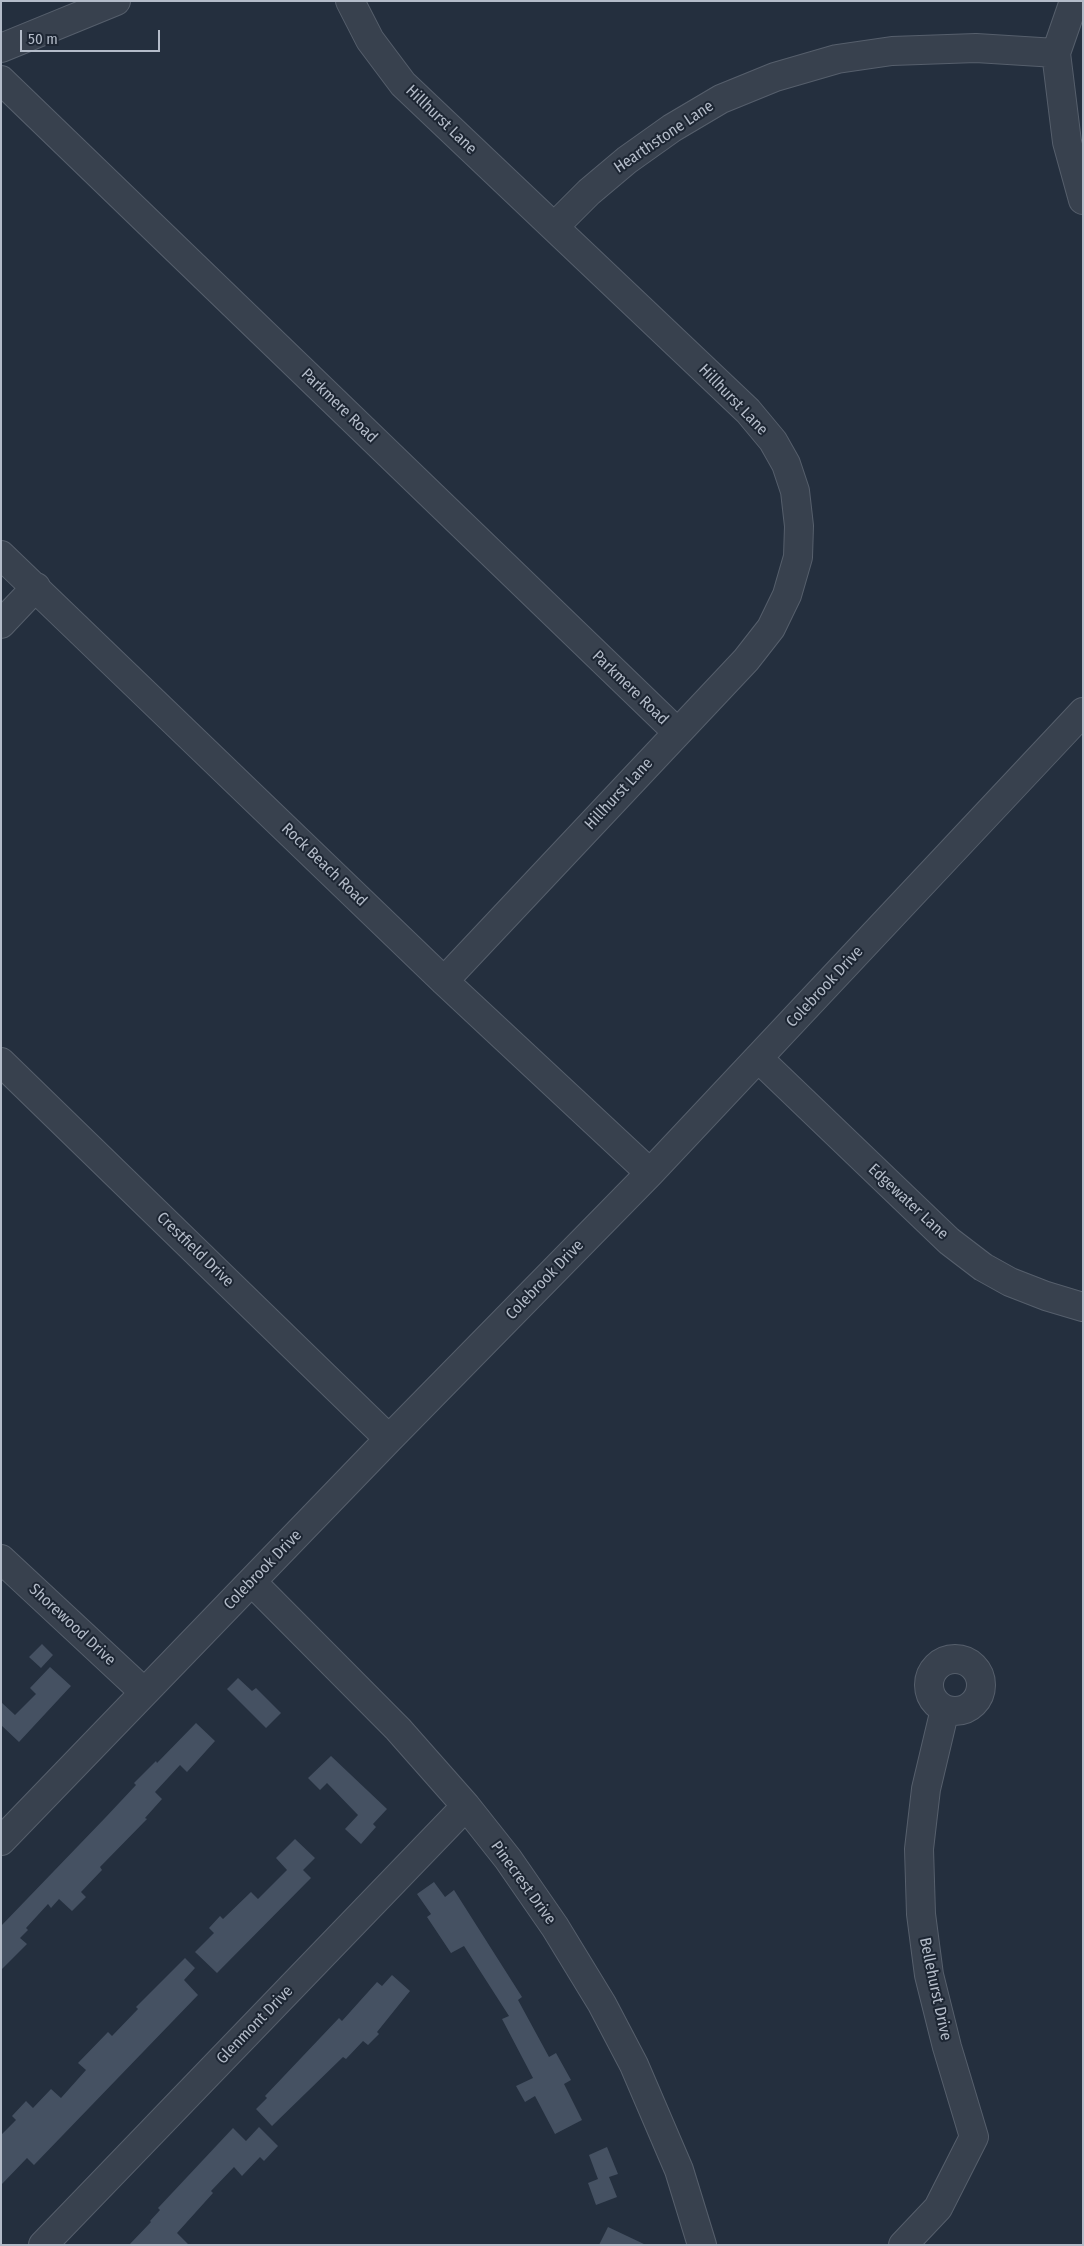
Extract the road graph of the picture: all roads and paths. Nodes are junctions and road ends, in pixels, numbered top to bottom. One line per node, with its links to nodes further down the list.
1 (116, 1): 4 (street)
2 (350, 1): 8 (street, Hillhurst Lane)
3 (1074, 1): 5 (street)
4 (1, 48)
5 (1056, 53): 7 (street); 8 (street, Hearthstone Lane)
6 (1, 80): 13 (street, Parkmere Road)
7 (1083, 200)
8 (555, 226): 13 (street, Hillhurst Lane)
9 (1, 555): 10 (street, Rock Beach Road)
10 (36, 587): 11 (street); 14 (street, Rock Beach Road)
11 (1, 624)
12 (1083, 712): 15 (street, Colebrook Drive)
13 (677, 732): 14 (street, Hillhurst Lane)
14 (444, 982): 17 (street, Rock Beach Road)
15 (758, 1058): 17 (street, Colebrook Drive); 18 (street, Edgewater Lane)
16 (1, 1062): 19 (street, Crestfield Drive)
17 (650, 1173): 19 (street, Colebrook Drive)
18 (1083, 1307)
19 (389, 1439): 21 (street, Colebrook Drive)
20 (1, 1559): 22 (street, Shorewood Drive)
21 (252, 1582): 22 (street, Colebrook Drive); 24 (street, Pinecrest Drive)
22 (144, 1692): 25 (street, Colebrook Drive)
23 (945, 1709): 28 (street, Bellehurst Drive)
24 (466, 1806): 26 (street, Glenmont Drive); 27 (street, Pinecrest Drive)
25 (3, 1836)
26 (43, 2245)
27 (702, 2245)
28 (903, 2245)

